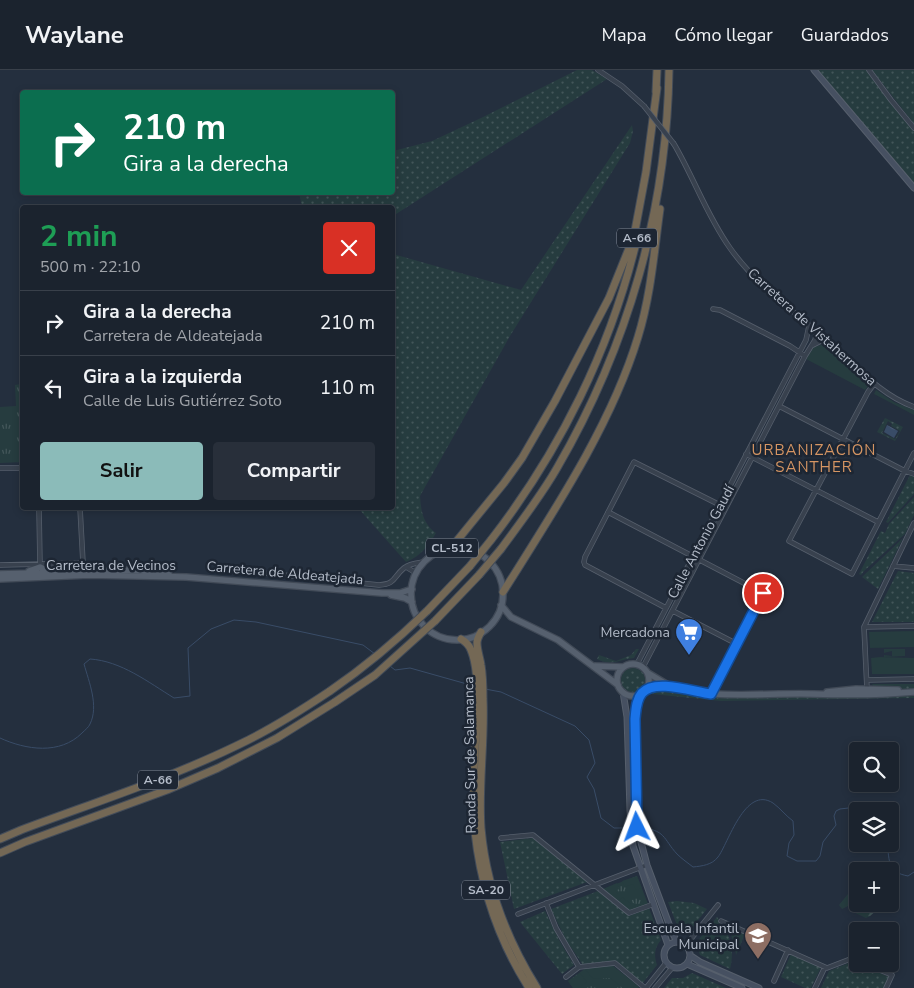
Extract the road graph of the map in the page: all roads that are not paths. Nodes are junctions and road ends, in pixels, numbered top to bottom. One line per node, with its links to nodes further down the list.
1 (598, 70): 11 (street, Carretera de Vistahermosa, bridge)
2 (657, 70): 6 (highway, A-66)
3 (669, 70): 7 (highway, A-66)
4 (814, 70): 9 (main road)
5 (869, 70): 8 (street)
6 (657, 88): 36 (highway); 85 (highway, A-66, bridge)
7 (668, 121): 51 (highway); 86 (highway, A-66, bridge)
8 (914, 128)
9 (914, 188)
10 (713, 309): 16 (street)
11 (809, 326): 12 (street, Carretera de Vistahermosa); 14 (street, Calle Antonio Gaudí)
12 (817, 332): 13 (street, Carretera de Vistahermosa); 14 (street, Calle Antonio Gaudí); 15 (street, Calle Antonio Gaudí)
13 (825, 339): 15 (street, Calle Antonio Gaudí); 18 (street, Carretera de Vistahermosa)
14 (806, 340): 16 (street, Calle Antonio Gaudí)
15 (812, 346): 17 (street, Calle Antonio Gaudí)
16 (800, 352): 17 (street); 23 (street, Calle Antonio Gaudí)
17 (805, 356): 19 (street, Calle Antonio Gaudí)
18 (874, 384): 20 (street, Carretera de Vistahermosa); 21 (street)
19 (779, 406): 21 (street); 24 (street, Calle Antonio Gaudí)
20 (914, 407)
21 (843, 439): 27 (street); 29 (street)
22 (914, 453): 27 (street)
23 (746, 454): 24 (street); 30 (street, Calle Antonio Gaudí)
24 (752, 457): 29 (street); 38 (street, Calle Antonio Gaudí)
25 (0, 468): 26 (street)
26 (20, 468)
27 (904, 471): 28 (street); 34 (street)
28 (914, 474)
29 (817, 490): 34 (street); 34 (street)
30 (720, 505): 33 (street); 37 (street, Calle Antonio Gaudí)
31 (39, 510): 43 (street)
32 (80, 510): 43 (street)
33 (608, 512): 37 (street); 55 (street)
34 (878, 522)
35 (914, 523): 41 (street)
36 (451, 548): 39 (main road, CL-512); 51 (main road, CL-512)
37 (693, 557): 38 (street); 55 (street, Calle Antonio Gaudí)
38 (700, 560): 56 (street, Calle Antonio Gaudí); 63 (street)
39 (424, 562): 42 (street); 46 (main road, CL-512)
40 (0, 565): 43 (street)
41 (894, 566): 44 (street); 60 (street)
42 (406, 567): 45 (street); 46 (street)
43 (40, 568): 47 (main road); 48 (main road); 49 (main road, Carretera de Vecinos)
44 (914, 568)
45 (253, 572)
46 (416, 573): 50 (main road, CL-512)
47 (0, 576): 48 (main road, Carretera de Vecinos)
48 (89, 576): 49 (main road, Carretera de Vecinos)
49 (186, 577): 52 (main road, Carretera de Aldeatejada)
50 (412, 589): 52 (main road, Carretera de Aldeatejada); 53 (main road, CL-512)
51 (503, 592): 54 (main road, CL-512)
52 (382, 593): 53 (main road, Carretera de Aldeatejada)
53 (412, 602): 62 (main road, CL-512)
54 (501, 605): 57 (main road, CL-512); 58 (main road)
55 (666, 608): 64 (street, Calle Antonio Gaudí)
56 (673, 611): 63 (street); 67 (street, Calle Antonio Gaudí)
57 (496, 617): 58 (main road); 61 (main road, CL-512)
58 (511, 617): 65 (main road)
59 (914, 626): 60 (street)
60 (864, 627): 70 (street)
61 (481, 632): 62 (main road, CL-512); 71 (highway, Ronda Sur de Salamanca / SA-20)
62 (461, 639): 71 (highway, Ronda Sur de Salamanca / SA-20)
63 (737, 644): 79 (street)
64 (637, 664): 66 (main road); 67 (main road)
65 (594, 666): 66 (main road); 72 (main road)
66 (623, 667): 72 (main road)
67 (643, 667): 68 (main road)
68 (648, 673): 73 (main road); 74 (main road)
69 (914, 679): 70 (street)
70 (867, 680): 75 (street)
71 (479, 681): 83 (highway, Ronda Sur de Salamanca / SA-20)
72 (618, 685): 76 (main road)
73 (672, 687): 74 (main road); 79 (main road)
74 (646, 689): 78 (main road)
75 (867, 689): 77 (main road); 80 (main road); 81 (main road); 82 (main road)
76 (623, 692): 78 (main road); 88 (main road)
77 (913, 692): 81 (main road)
78 (641, 694): 87 (main road)
79 (711, 694): 80 (main road)
80 (816, 694): 82 (main road)
81 (892, 694): 82 (main road)
82 (839, 695)
83 (478, 780): 109 (highway, Ronda Sur de Salamanca / SA-20); 110 (highway, Ronda Sur de Salamanca / SA-20)
84 (501, 838): 89 (street)
85 (0, 839)
86 (0, 853)
87 (647, 865): 88 (street); 95 (main road)
88 (640, 868): 89 (street); 91 (main road)
89 (594, 885): 90 (street); 91 (street)
90 (546, 903): 93 (street); 103 (street)
91 (654, 904): 96 (main road)
92 (718, 905): 97 (street)
93 (518, 914)
94 (722, 921): 98 (street)
95 (677, 942): 96 (main road); 97 (main road)
96 (668, 945): 101 (main road)
97 (686, 945): 99 (main road)
98 (788, 950): 104 (street); 108 (street)
99 (691, 956): 102 (main road); 114 (main road)
100 (849, 960): 104 (street)
101 (666, 963): 105 (main road); 111 (street)
102 (687, 964): 105 (main road); 113 (main road)
103 (579, 967): 107 (street); 111 (street)
104 (825, 967): 115 (street)
105 (672, 968): 112 (street)
106 (885, 972): 116 (street)
107 (566, 977)
108 (774, 981)
109 (529, 988)
110 (536, 988)
111 (645, 988)
112 (655, 988)
113 (742, 988)
114 (759, 988)
115 (815, 988)
116 (886, 988)

